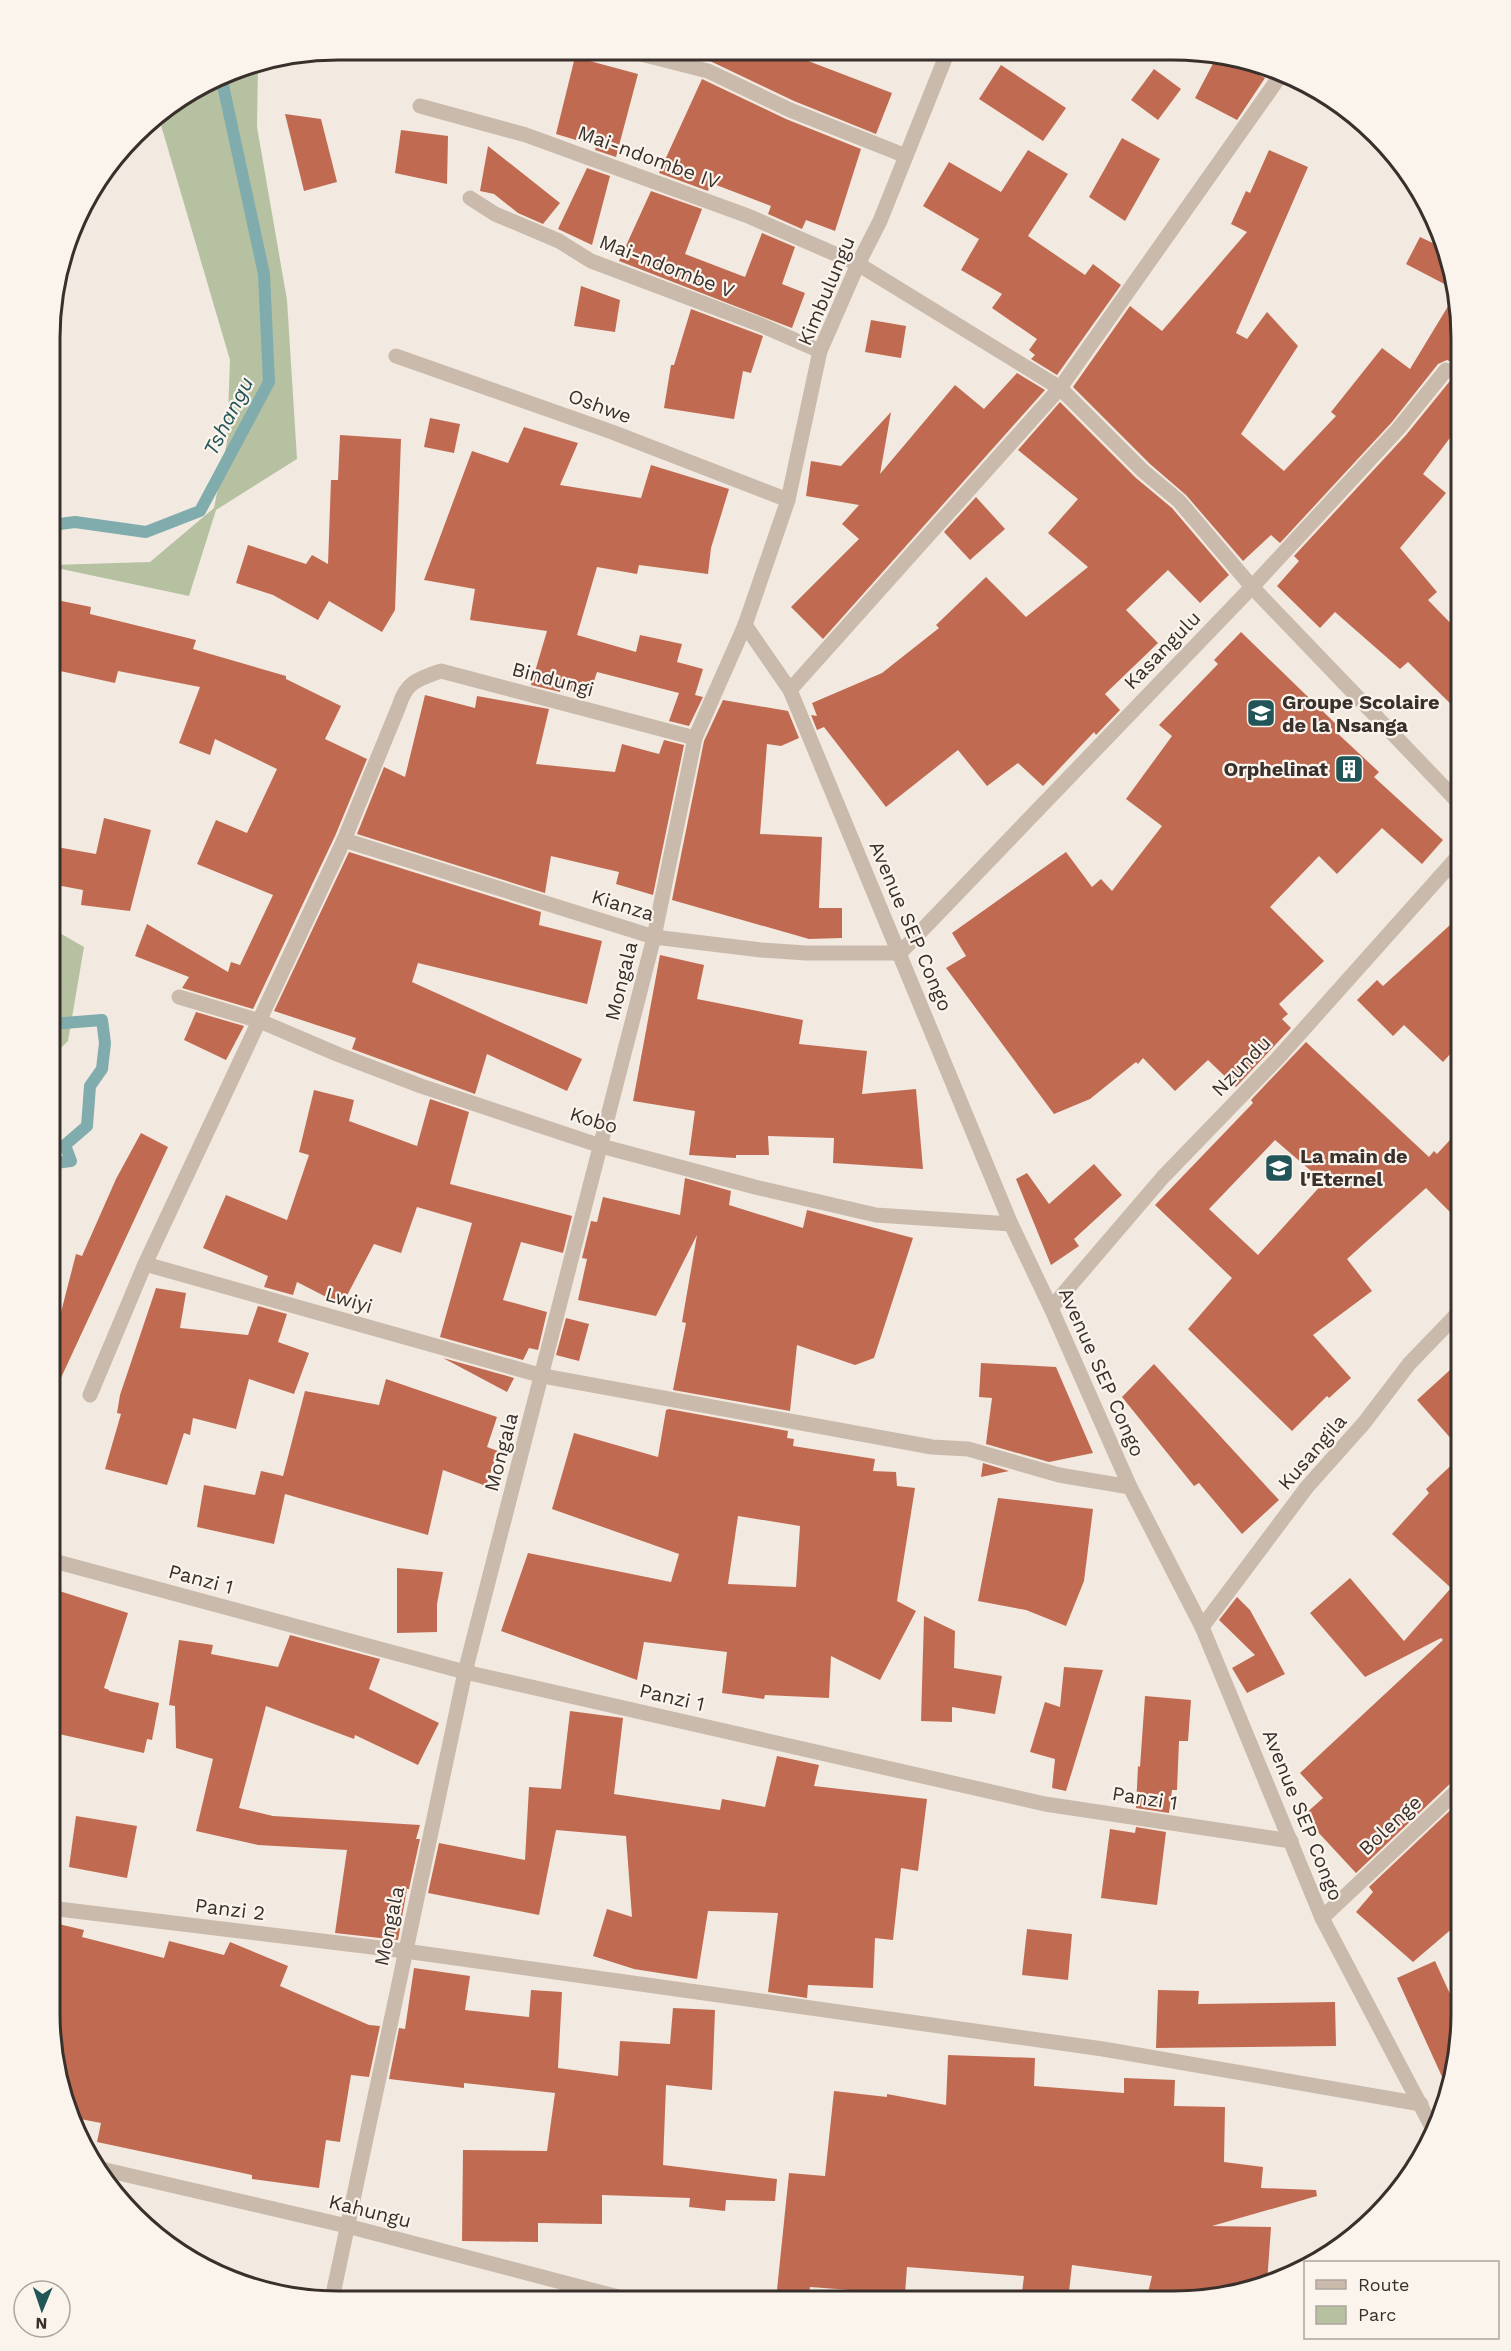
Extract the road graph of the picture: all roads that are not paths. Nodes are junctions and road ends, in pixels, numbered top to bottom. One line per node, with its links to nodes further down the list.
1 (665, 60): 5 (street)
2 (945, 60): 5 (street, Kimbulungu)
3 (1277, 80): 11 (street)
4 (420, 106): 7 (street, Mai-ndombe IV)
5 (906, 156): 7 (street, Kimbulungu)
6 (470, 198): 8 (street, Mai-ndombe V)
7 (858, 264): 8 (street, Kimbulungu); 11 (street, Mai-ndombe IV)
8 (820, 351): 12 (street, Kimbulungu)
9 (396, 356): 12 (street, Oshwe)
10 (1446, 370): 13 (street, Kasangulu)
11 (1060, 388): 13 (street, Mai-ndombe IV); 15 (street)
12 (788, 500): 14 (street, Kimbulungu)
13 (1252, 586): 17 (street, Mai-ndombe IV); 21 (street, Kasangulu)
14 (745, 625): 15 (street, Avenue SEP Congo); 16 (street, Mongala)
15 (790, 690): 21 (street, Avenue SEP Congo)
16 (695, 738): 18 (street, Bindungi); 20 (street, Mongala)
17 (1451, 795)
18 (344, 840): 20 (street, Kianza); 23 (street)
19 (1451, 864): 27 (street, Nzundu)
20 (654, 937): 21 (street, Kianza); 24 (street, Mongala)
21 (900, 953): 25 (street, Avenue SEP Congo)
22 (179, 997): 23 (street, Kobo)
23 (260, 1022): 24 (street, Kobo); 26 (street)
24 (601, 1146): 25 (street, Kobo); 29 (street, Mongala)
25 (1011, 1224): 27 (street, Avenue SEP Congo)
26 (145, 1264): 29 (street, Lwiyi); 30 (street)
27 (1051, 1308): 31 (street, Avenue SEP Congo)
28 (1451, 1321): 33 (street, Kusangila)
29 (543, 1376): 31 (street, Lwiyi); 34 (street, Mongala)
30 (90, 1395)
31 (1130, 1487): 33 (street, Avenue SEP Congo)
32 (60, 1563): 34 (street, Panzi 1)
33 (1202, 1627): 36 (street, Avenue SEP Congo)
34 (465, 1672): 36 (street, Panzi 1); 39 (street, Mongala)
35 (1451, 1796): 38 (street, Bolenge)
36 (1291, 1841): 38 (street, Avenue SEP Congo)
37 (60, 1909): 39 (street, Panzi 2)
38 (1322, 1918): 40 (street, Avenue SEP Congo)
39 (405, 1951): 40 (street, Panzi 2); 43 (street, Mongala)
40 (1420, 2104): 41 (street, Avenue SEP Congo)
41 (1429, 2121)
42 (109, 2171): 43 (street, Kahungu)
43 (347, 2226): 44 (street, Mongala); 45 (street, Kahungu)
44 (334, 2291)
45 (596, 2291)

